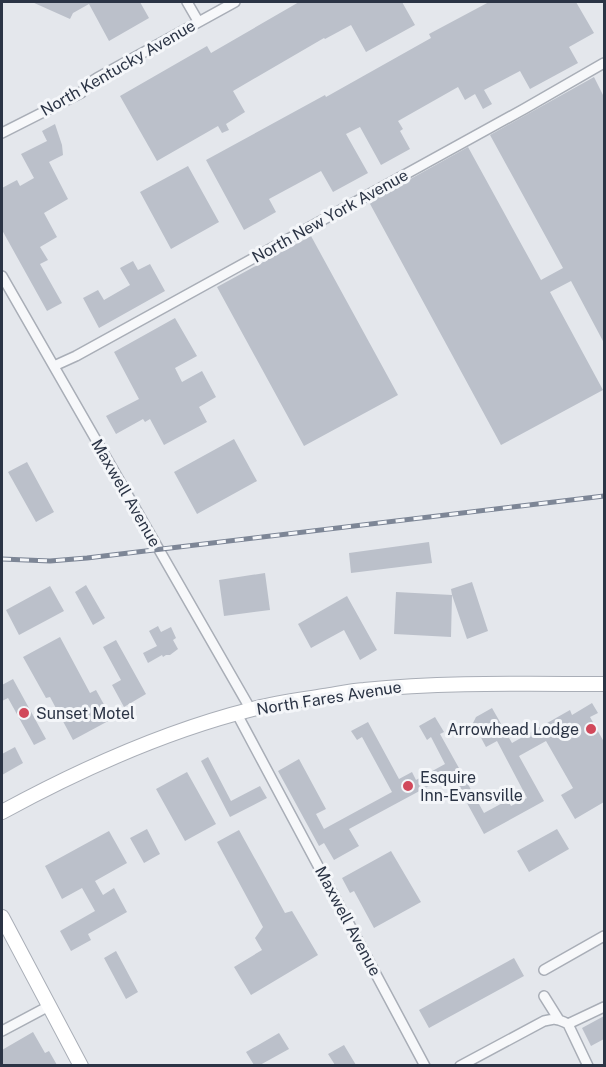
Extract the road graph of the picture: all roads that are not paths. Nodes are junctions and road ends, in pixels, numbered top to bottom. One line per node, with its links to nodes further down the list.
1 (187, 2): 3 (street)
2 (235, 2): 3 (street, North Kentucky Avenue)
3 (198, 21): 5 (street, North Kentucky Avenue)
4 (603, 67): 7 (street, North New York Avenue)
5 (2, 133)
6 (2, 276): 7 (street, Maxwell Avenue)
7 (54, 366): 9 (street, Maxwell Avenue)
8 (604, 684): 9 (street, North Fares Avenue)
9 (251, 710): 10 (street, North Fares Avenue)
10 (237, 714): 11 (street, North Fares Avenue); 22 (street, Maxwell Avenue)
11 (7, 809): 12 (street)
12 (2, 820)
13 (2, 917): 17 (street)
14 (604, 936): 15 (street)
15 (544, 970)
16 (544, 996): 19 (street)
17 (49, 1006): 20 (street); 21 (street)
18 (604, 1007): 19 (street)
19 (563, 1022): 23 (street); 24 (street)
20 (2, 1031)
21 (81, 1065)
22 (425, 1065)
23 (460, 1065)
24 (588, 1065)

